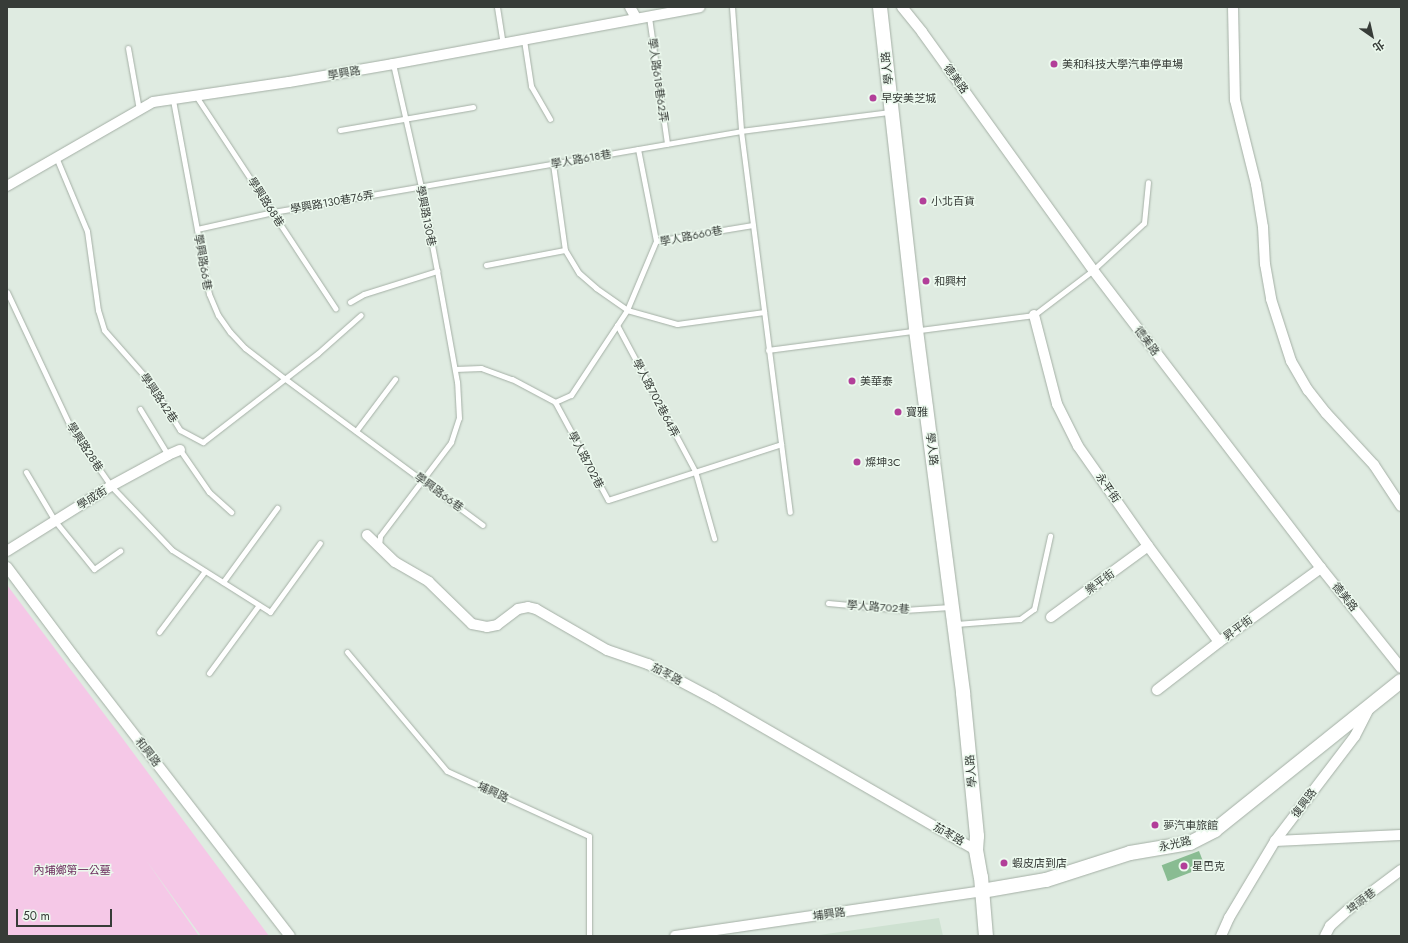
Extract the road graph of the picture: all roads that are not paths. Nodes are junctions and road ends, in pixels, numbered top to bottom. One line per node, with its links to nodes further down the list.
1 (497, 7): 11 (lane)
2 (630, 7): 9 (street)
3 (700, 7): 8 (street, 學興路)
4 (732, 7): 22 (lane)
5 (880, 7): 18 (main road, 學人路)
6 (902, 7): 36 (street, 德美路)
7 (1233, 7): 61 (street)
8 (648, 15): 9 (street, 學興路); 23 (lane, 學人路618巷62弄)
9 (636, 18): 10 (street, 學興路)
10 (524, 39): 11 (street, 學興路); 20 (lane)
11 (503, 43): 13 (street, 學興路)
12 (128, 48): 17 (lane)
13 (393, 64): 14 (street, 學興路); 19 (lane, 學興路130巷)
14 (196, 96): 15 (street, 學興路); 30 (lane, 學興路68巷)
15 (173, 100): 17 (street, 學興路); 32 (lane, 學興路66巷)
16 (473, 107): 19 (lane)
17 (140, 111): 25 (street, 學興路)
18 (892, 112): 22 (lane, 學人路618巷); 46 (main road, 學人路)
19 (405, 119): 21 (lane); 29 (lane, 學興路130巷)
20 (550, 119)
21 (340, 130)
22 (741, 131): 23 (lane, 學人路618巷); 31 (lane)
23 (667, 144): 24 (lane, 學人路618巷)
24 (638, 149): 26 (lane, 學人路618巷); 33 (lane)
25 (56, 157): 28 (street, 學興路); 49 (lane, 學興路42巷)
26 (553, 164): 29 (lane, 學人路618巷); 34 (lane)
27 (1148, 182): 36 (lane)
28 (7, 186)
29 (421, 188): 30 (lane, 學興路130巷76弄); 37 (lane, 學興路130巷)
30 (273, 212): 32 (lane, 學興路130巷76弄); 40 (lane, 學興路68巷)
31 (753, 225): 33 (lane, 學人路660巷); 42 (lane)
32 (197, 229): 49 (lane, 學興路66巷)
33 (656, 241): 41 (lane, 學人路660巷)
34 (565, 250): 35 (lane); 41 (lane)
35 (486, 265)
36 (1093, 270): 44 (lane); 76 (street, 德美路)
37 (436, 271): 39 (lane); 48 (lane, 學興路130巷)
38 (7, 292): 60 (lane, 學興路28巷)
39 (350, 302)
40 (335, 308)
41 (627, 310): 42 (lane); 45 (lane, 學人路660巷)
42 (764, 312): 47 (lane)
43 (361, 315): 49 (lane, 學興路42巷)
44 (1034, 315): 46 (lane); 71 (street, 永平街)
45 (617, 326): 51 (lane, 學人路660巷); 58 (lane, 學人路702巷64弄)
46 (916, 330): 47 (lane); 81 (main road, 學人路)
47 (768, 350): 54 (lane)
48 (455, 369): 51 (lane); 59 (lane, 學興路130巷)
49 (284, 378): 53 (lane, 學興路66巷)
50 (395, 379): 53 (lane)
51 (555, 402): 58 (lane, 學人路702巷)
52 (140, 409): 56 (lane)
53 (356, 431): 59 (lane, 學興路66巷)
54 (781, 444): 58 (lane, 學人路702巷); 64 (lane)
55 (180, 450): 56 (street, 學成街); 63 (lane)
56 (168, 455): 60 (street, 學成街)
57 (26, 472): 65 (lane)
58 (695, 472): 69 (lane)
59 (422, 480): 66 (lane, 學興路66巷); 72 (lane, 學興路130巷)
60 (111, 486): 65 (street, 學成街); 77 (lane, 學興路28巷)
61 (1401, 506)
62 (277, 508): 78 (lane)
63 (231, 512)
64 (790, 512)
65 (55, 521): 73 (street, 學成街); 74 (lane)
66 (483, 525)
67 (367, 535): 72 (street, 茄苳路)
68 (1050, 536): 83 (lane)
69 (714, 538)
70 (320, 543): 80 (lane, 學興路28巷)
71 (1148, 546): 82 (street, 樂平街); 85 (street, 永平街)
72 (379, 547): 94 (street, 茄苳路)
73 (7, 551)
74 (120, 551)
75 (7, 567): 97 (street, 和興路)
76 (1321, 568): 85 (street, 昇平街); 87 (street, 德美路)
77 (205, 571): 78 (lane, 學興路28巷); 84 (lane)
78 (224, 582): 80 (lane, 學興路28巷)
79 (828, 603): 81 (lane, 學人路702巷)
80 (259, 605): 88 (lane)
81 (952, 607): 83 (main road, 學人路)
82 (1051, 617)
83 (953, 624): 94 (main road, 學人路)
84 (159, 632)
85 (1219, 642): 90 (street, 昇平街)
86 (347, 652): 98 (lane, 埔興路)
87 (1401, 668)
88 (209, 673)
89 (1401, 681): 91 (main road, 復興路)
90 (1157, 690)
91 (1373, 702): 93 (street, 復興路); 96 (main road, 永光路)
92 (1401, 835): 93 (street)
93 (1274, 842): 101 (street, 復興路)
94 (976, 850): 96 (main road, 學人路)
95 (1401, 870): 102 (street, 埤頭巷)
96 (982, 891): 99 (street, 埔興路); 100 (main road, 學人路)
97 (290, 936)
98 (589, 936)
99 (675, 936)
100 (986, 936)
101 (1222, 936)
102 (1325, 936)

